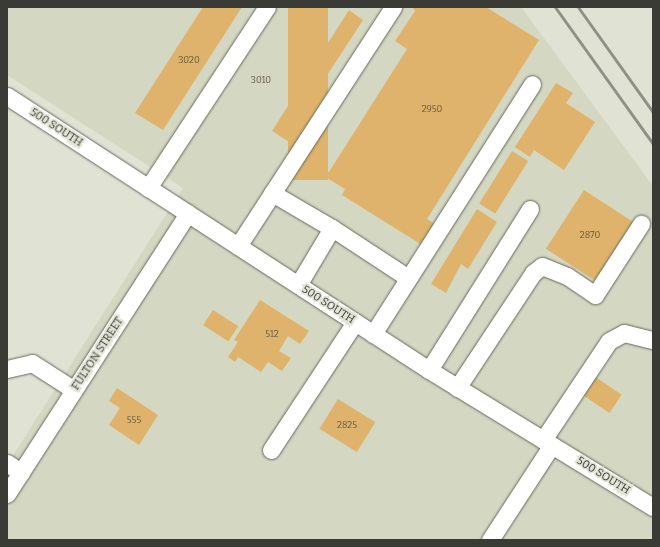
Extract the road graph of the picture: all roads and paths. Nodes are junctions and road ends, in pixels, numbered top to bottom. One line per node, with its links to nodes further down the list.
1 (267, 7): 5 (street)
2 (393, 7): 6 (street)
3 (532, 84): 12 (street)
4 (7, 96): 5 (street, 500 SOUTH)
5 (148, 188): 8 (street, 500 SOUTH)
6 (272, 194): 10 (street); 11 (street)
7 (530, 209): 18 (street)
8 (188, 213): 11 (street, 500 SOUTH); 20 (street, FULTON STREET)
9 (641, 224): 19 (street)
10 (332, 228): 12 (street); 13 (street)
11 (238, 246): 13 (street, 500 SOUTH)
12 (408, 278): 15 (street)
13 (298, 285): 14 (street, 500 SOUTH)
14 (355, 322): 15 (street, 500 SOUTH); 22 (street)
15 (373, 334): 18 (street, 500 SOUTH)
16 (653, 340): 21 (street)
17 (7, 369): 20 (street)
18 (429, 370): 19 (street, 500 SOUTH)
19 (457, 388): 21 (street, 500 SOUTH)
20 (74, 390): 23 (street, FULTON STREET)
21 (548, 442): 25 (street, 500 SOUTH); 26 (street)
22 (271, 450)
23 (14, 468): 24 (street, FULTON STREET)
24 (7, 494)
25 (653, 507)
26 (490, 540)

